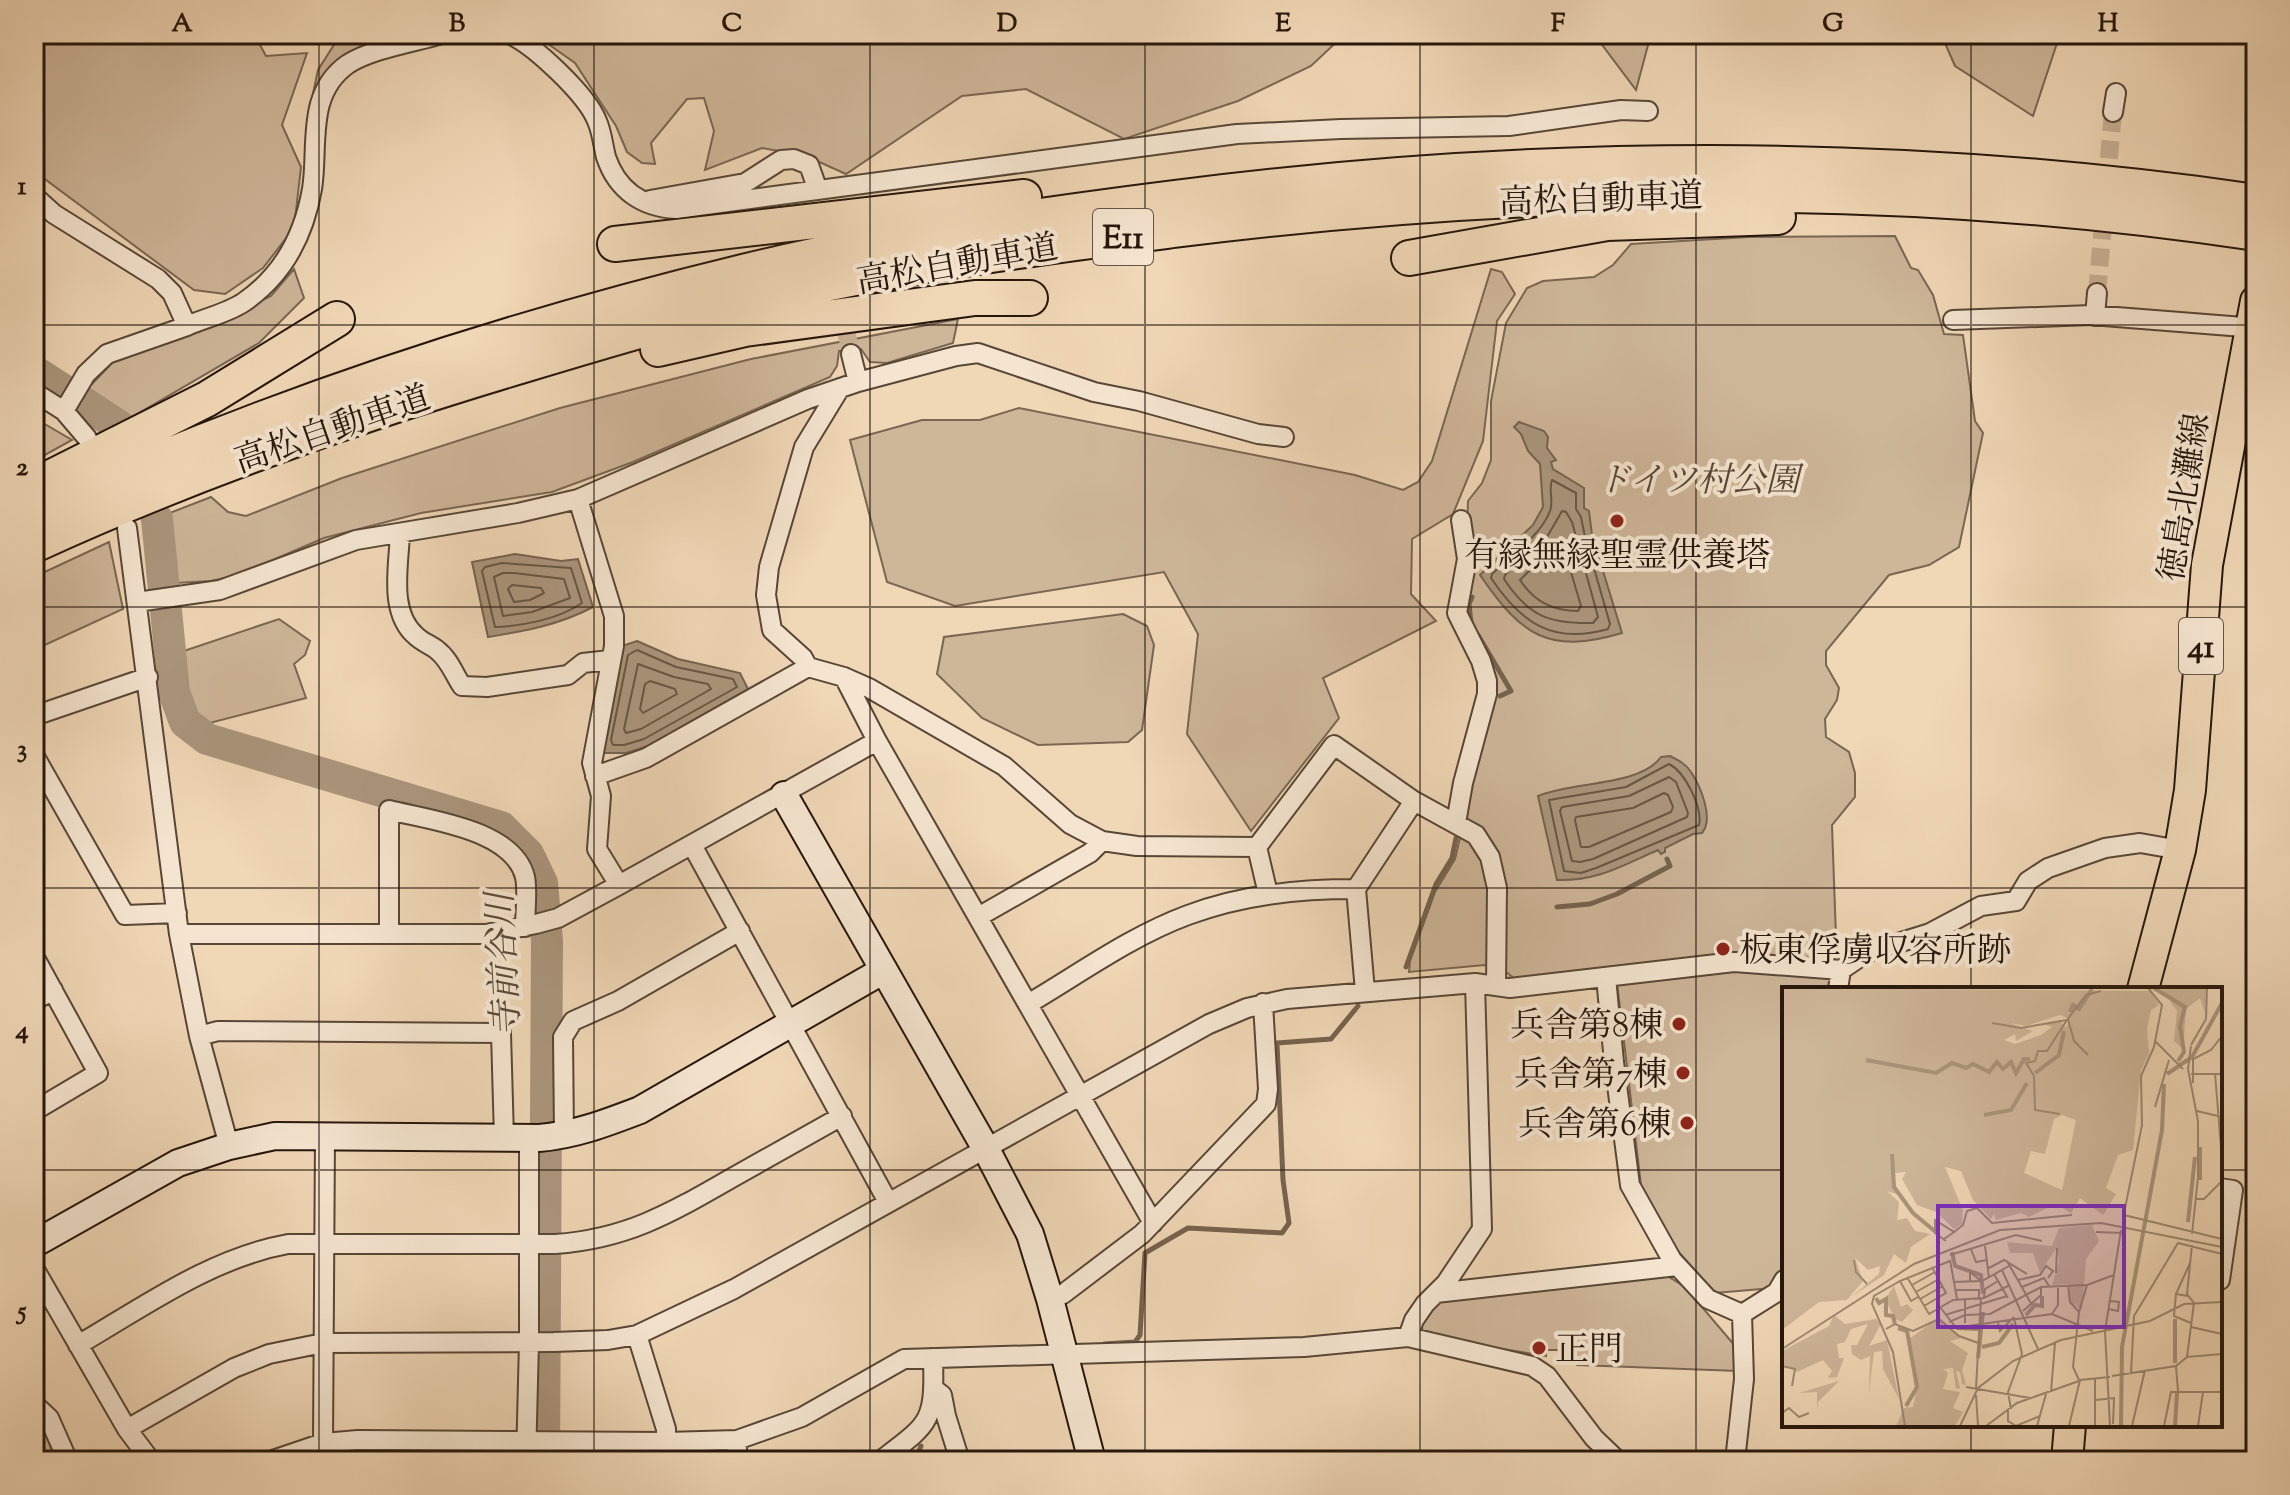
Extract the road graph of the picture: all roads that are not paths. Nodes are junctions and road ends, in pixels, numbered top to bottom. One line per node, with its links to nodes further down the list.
1 (442, 34): 19 (street)
2 (509, 34): 7 (street)
3 (1648, 111): 7 (street)
4 (815, 182): 7 (street)
5 (1277, 185): 8 (highway, 高松自動車道 / E11); 11 (highway); 29 (highway, 高松自動車道 / E11)
6 (34, 196): 19 (street)
7 (643, 202)
8 (2256, 202)
9 (2123, 215): 10 (highway, 高松自動車道 / E11); 12 (highway); 22 (highway, 高松自動車道 / E11)
10 (2256, 233)
11 (615, 244)
12 (1409, 258)
13 (2097, 293): 15 (street)
14 (1030, 298): 22 (highway)
15 (2095, 316): 17 (street); 18 (street)
16 (337, 319): 27 (highway)
17 (2254, 319): 49 (main road, 徳島北灘線 / 41)
18 (1953, 320)
19 (187, 326): 24 (street)
20 (851, 354): 21 (street)
21 (849, 385): 25 (street); 28 (street); 36 (street)
22 (439, 390): 33 (highway, 高松自動車道 / E11)
23 (34, 392): 24 (street)
24 (68, 402): 26 (street)
25 (1284, 437)
26 (87, 438)
27 (34, 486)
28 (578, 499): 32 (street); 35 (street)
29 (34, 514)
30 (1461, 520): 45 (street)
31 (127, 528): 34 (street)
32 (400, 533): 34 (street); 35 (street)
33 (34, 545)
34 (145, 601): 37 (street)
35 (609, 660): 42 (street)
36 (808, 667): 38 (street); 42 (street)
37 (148, 677): 39 (street); 53 (street)
38 (844, 677): 40 (street); 46 (street)
39 (34, 716)
40 (877, 741): 43 (street); 54 (street)
41 (34, 755): 53 (street)
42 (595, 776): 50 (street)
43 (784, 795): 47 (street); 60 (street)
44 (1414, 801): 45 (street); 48 (street); 51 (street)
45 (1456, 823): 64 (street)
46 (1102, 841): 48 (street); 54 (street)
47 (692, 845): 50 (street); 56 (street)
48 (1257, 847): 52 (street)
49 (2180, 850): 62 (street); 65 (main road, 徳島北灘線 / 41)
50 (619, 885): 55 (street)
51 (1356, 889): 52 (street); 67 (street)
52 (1268, 894): 70 (street)
53 (177, 913): 58 (street)
54 (978, 917): 70 (street)
55 (530, 926): 57 (street); 57 (street)
56 (740, 931): 71 (street); 77 (street)
57 (389, 933): 58 (street)
58 (179, 934): 72 (street)
59 (34, 956): 66 (street)
60 (884, 970): 71 (street); 79 (street)
61 (1606, 977): 62 (street); 64 (street); 86 (street)
62 (1840, 980)
63 (1475, 983): 64 (street); 67 (street); 90 (street)
64 (1496, 985)
65 (2144, 987)
66 (53, 990): 68 (street); 74 (street)
67 (1365, 991): 69 (street)
68 (34, 1001)
69 (1263, 1003): 73 (street); 82 (street)
70 (1028, 1004): 73 (street)
71 (792, 1022): 75 (street); 77 (street)
72 (199, 1036): 77 (street); 78 (street)
73 (1080, 1096): 79 (street); 82 (street)
74 (34, 1111)
75 (842, 1116): 81 (street); 85 (street)
76 (325, 1137): 77 (street); 78 (street); 84 (street)
77 (538, 1137): 85 (street)
78 (229, 1146): 83 (street)
79 (986, 1149): 81 (street); 91 (street)
80 (2222, 1188): 87 (street)
81 (888, 1202): 93 (street)
82 (1153, 1223): 91 (street)
83 (34, 1244)
84 (324, 1244): 85 (street); 95 (street); 97 (street)
85 (541, 1244): 96 (street)
86 (1677, 1266): 90 (street); 92 (street)
87 (2222, 1266)
88 (34, 1268): 97 (street)
89 (1782, 1283): 92 (street)
90 (1436, 1293): 94 (street)
91 (1050, 1299): 98 (street)
92 (1742, 1314): 117 (street)
93 (637, 1335): 96 (street); 106 (street)
94 (1408, 1337): 98 (street); 116 (street)
95 (323, 1343): 96 (street); 103 (street); 107 (street)
96 (540, 1343): 104 (street)
97 (78, 1345): 103 (street)
98 (1064, 1353): 99 (street); 115 (street)
99 (933, 1358): 100 (street); 105 (street)
100 (934, 1389): 113 (street); 114 (street)
101 (34, 1404): 108 (street)
102 (2070, 1427): 118 (main road)
103 (127, 1429): 109 (street)
104 (538, 1440): 106 (street); 107 (street); 111 (street)
105 (737, 1440): 106 (street); 112 (street)
106 (666, 1442)
107 (323, 1443): 110 (street)
108 (68, 1461)
109 (151, 1461)
110 (270, 1461)
111 (526, 1461)
112 (737, 1461)
113 (880, 1461)
114 (960, 1461)
115 (1092, 1461)
116 (1618, 1461)
117 (1735, 1461)
118 (2067, 1461)

